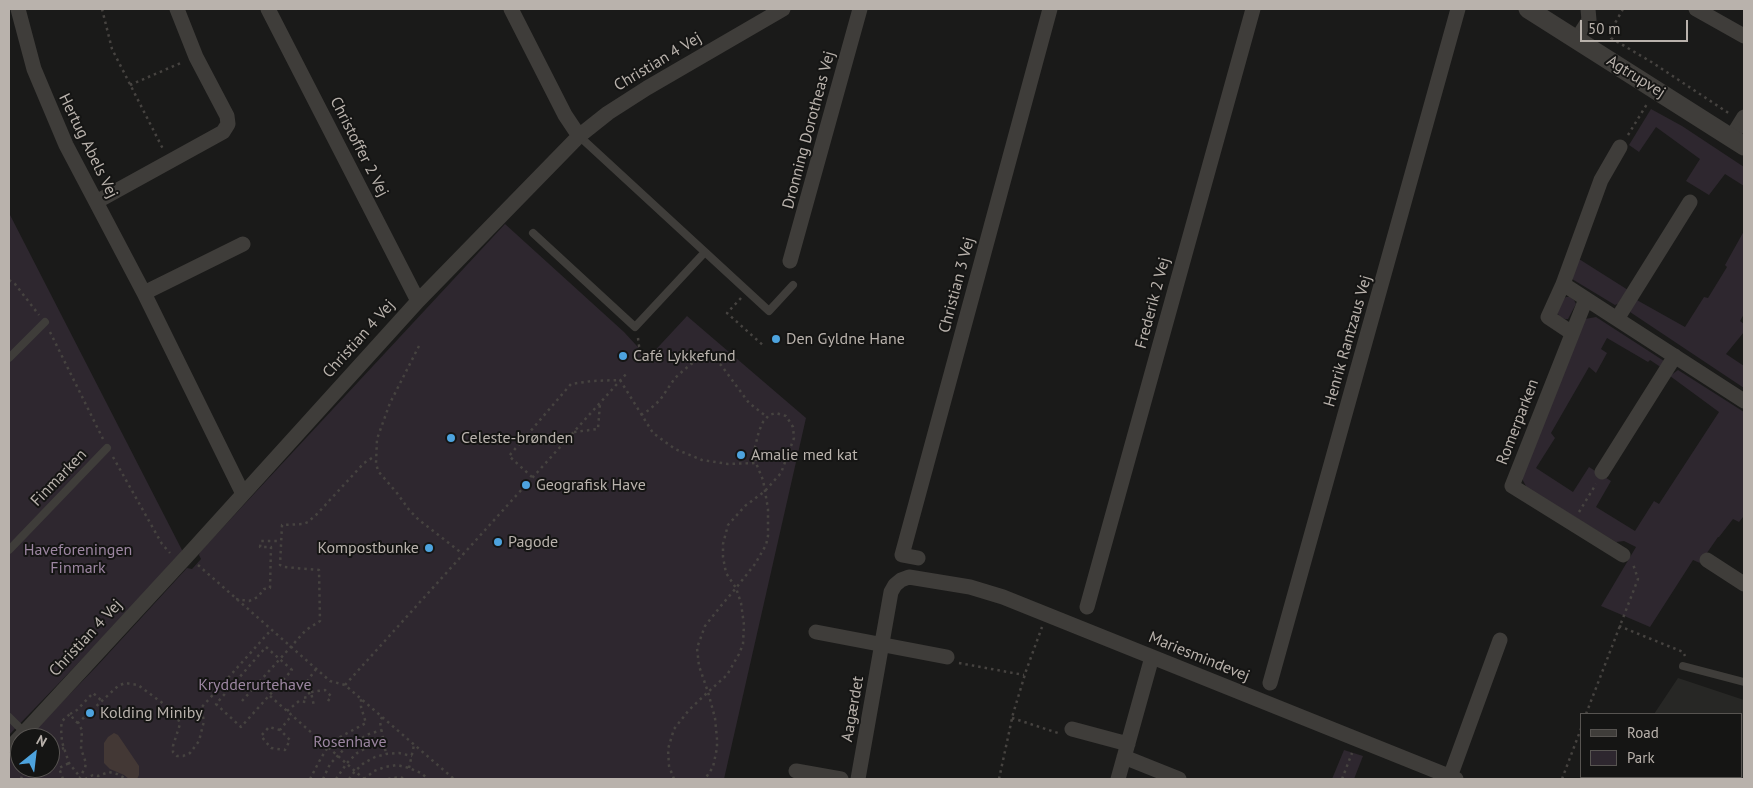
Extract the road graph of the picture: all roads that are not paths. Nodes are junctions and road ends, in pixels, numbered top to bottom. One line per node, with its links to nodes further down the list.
1 (18, 9): 19 (street, Hertug Abels Vej)
2 (177, 9): 19 (street)
3 (268, 9): 29 (street, Christoffer 2 Vej)
4 (511, 9): 16 (street)
5 (782, 9): 16 (street, Christian 4 Vej)
6 (860, 9): 24 (street, Dronning Dorotheas Vej)
7 (1050, 9): 41 (street, Christian 3 Vej)
8 (1253, 9): 45 (street, Frederik 2 Vej)
9 (1458, 9): 53 (street, Henrik Rantzaus Vej)
10 (1528, 9): 14 (street, Agtrupvej)
11 (1588, 9): 14 (street)
12 (1696, 9): 13 (street)
13 (1744, 36)
14 (1577, 39): 17 (street, Agtrupvej)
15 (1743, 119): 17 (street)
16 (579, 136): 23 (lane); 29 (street, Christian 4 Vej)
17 (1738, 142)
18 (1620, 147): 25 (street)
19 (96, 202): 27 (street, Hertug Abels Vej)
20 (1690, 202): 30 (street)
21 (533, 233): 23 (lane)
22 (243, 244): 27 (street)
23 (705, 252): 26 (lane)
24 (790, 261)
25 (1563, 284): 28 (street); 32 (street)
26 (793, 285)
27 (144, 293): 38 (street, Hertug Abels Vej)
28 (1586, 299): 30 (street); 32 (street, Romerparken)
29 (418, 301): 38 (street, Christian 4 Vej)
30 (1617, 319): 33 (street)
31 (45, 322): 34 (lane)
32 (1572, 334): 40 (street, Romerparken)
33 (1675, 356): 35 (street); 37 (street)
34 (9, 358)
35 (1744, 401)
36 (108, 448): 39 (lane, Finmarken)
37 (1602, 472)
38 (243, 494): 56 (street, Christian 4 Vej)
39 (9, 550)
40 (1623, 556)
41 (918, 558)
42 (1708, 560): 44 (street)
43 (930, 580): 48 (street, Aagærdet); 49 (street, Mariesmindevej)
44 (1744, 584)
45 (1087, 607)
46 (816, 632): 48 (street)
47 (1500, 640): 60 (street, Mariesmindevej)
48 (882, 644): 50 (street); 62 (street, Aagærdet)
49 (1152, 656): 58 (street); 60 (street, Mariesmindevej)
50 (947, 657)
51 (1687, 667): 52 (lane)
52 (1744, 682)
53 (1270, 683)
54 (9, 716): 55 (lane)
55 (20, 728)
56 (28, 728)
57 (1072, 729): 58 (street)
58 (1126, 751): 63 (street); 64 (street)
59 (796, 771): 61 (street)
60 (1453, 778)
61 (841, 779)
62 (858, 779)
63 (1118, 779)
64 (1179, 779)

